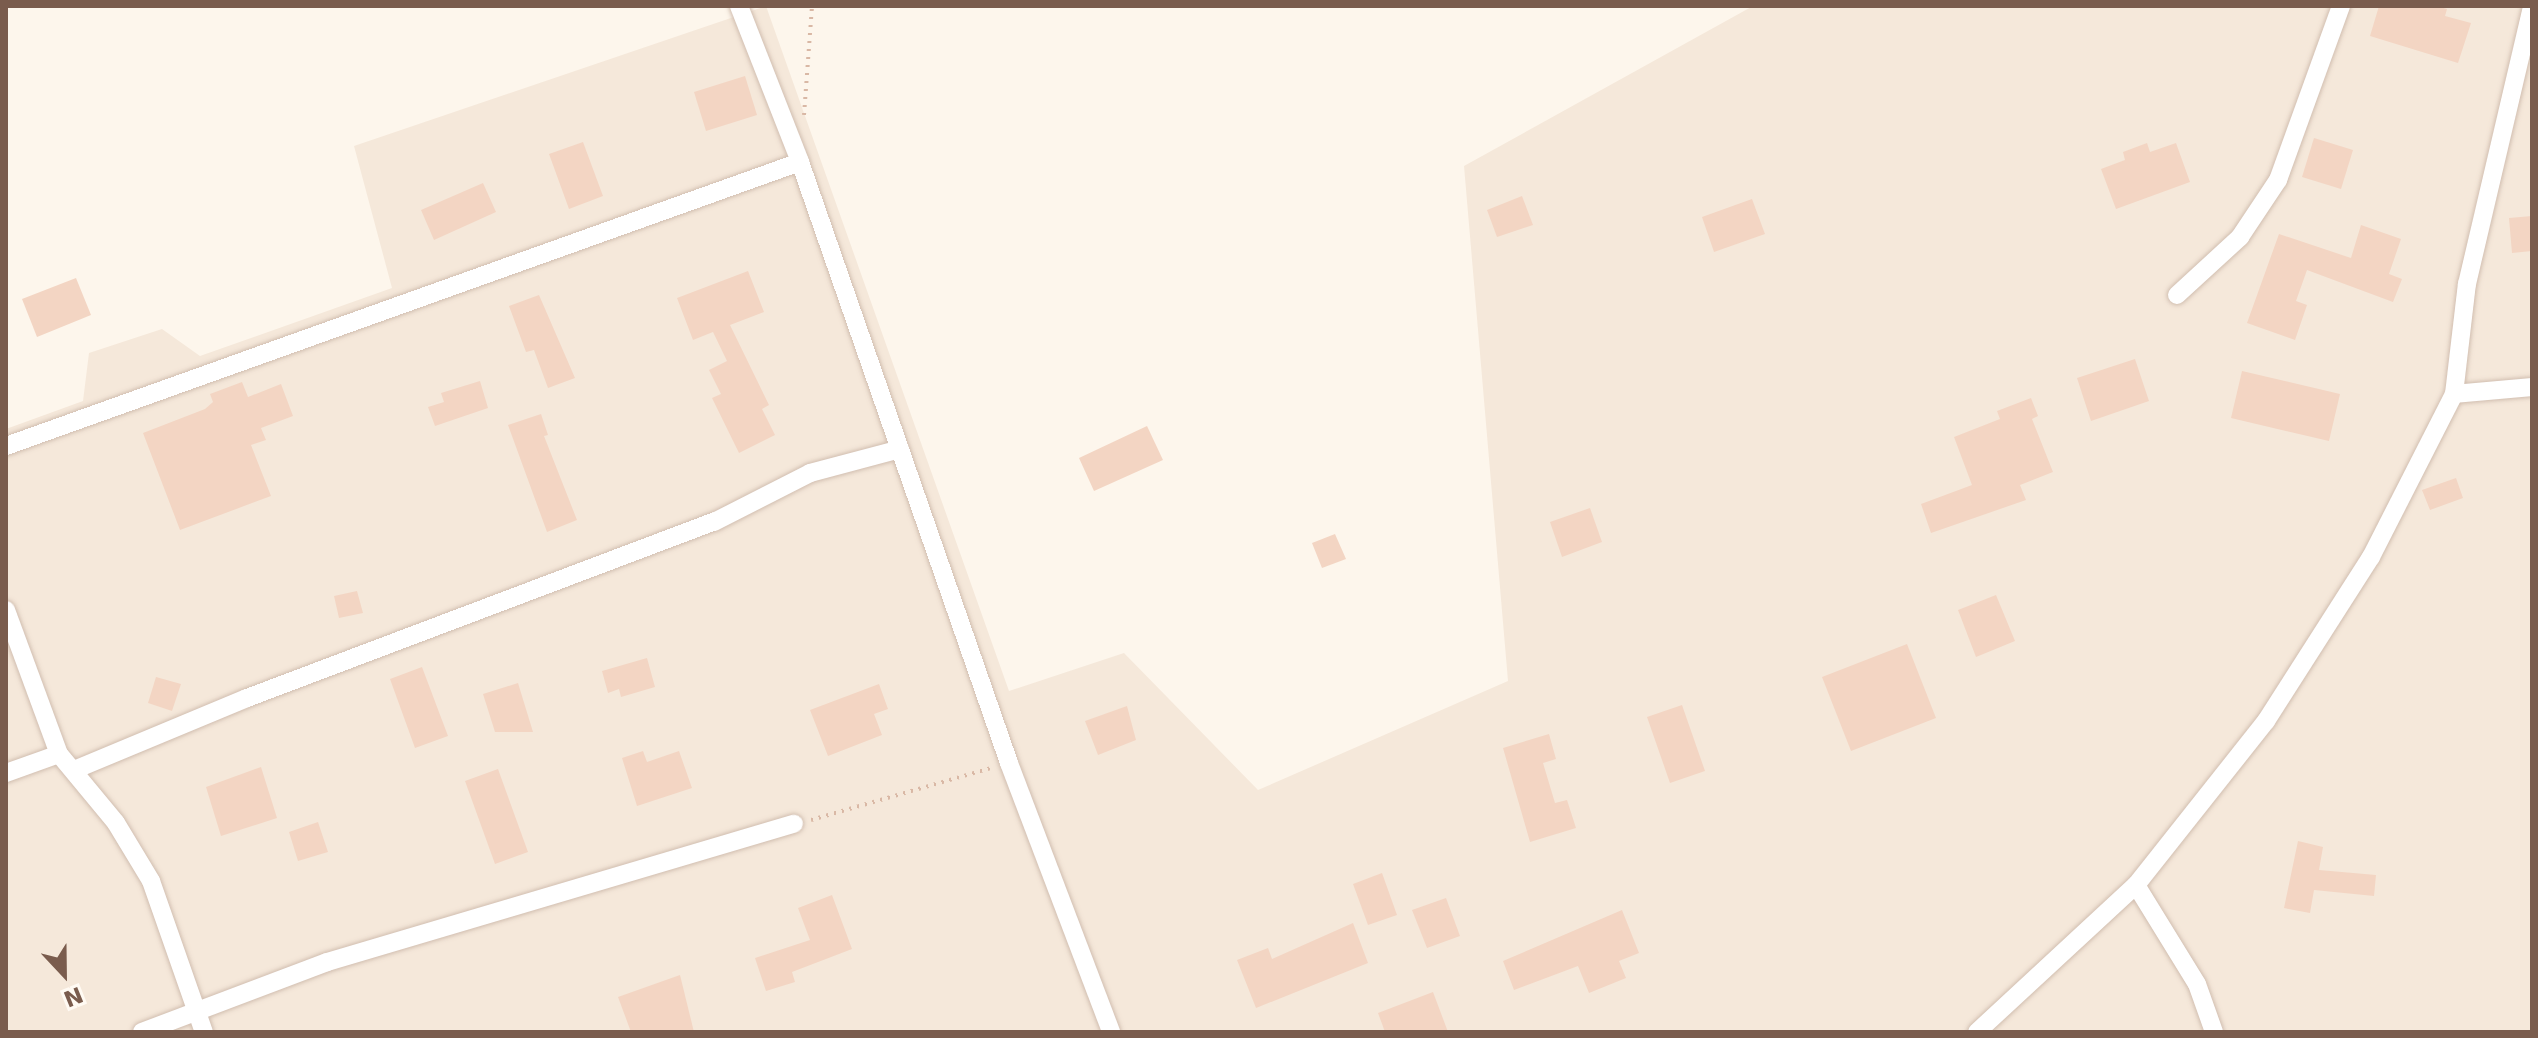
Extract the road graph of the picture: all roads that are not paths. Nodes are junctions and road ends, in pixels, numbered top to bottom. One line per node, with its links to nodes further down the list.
1 (739, 6): 4 (street)
2 (2341, 6): 5 (street)
3 (2531, 15): 7 (street)
4 (800, 162): 8 (street); 9 (street)
5 (2177, 295)
6 (2532, 387): 7 (street)
7 (2454, 394): 15 (street)
8 (6, 446)
9 (900, 449): 12 (street); 19 (street)
10 (6, 610): 11 (street)
11 (59, 754): 12 (street); 13 (street)
12 (74, 770): 16 (street)
13 (6, 773)
14 (794, 824): 16 (street)
15 (2136, 885): 20 (street); 21 (street)
16 (198, 1012): 17 (street); 18 (street)
17 (142, 1032)
18 (204, 1032)
19 (1111, 1032)
20 (1977, 1032)
21 (2214, 1032)

